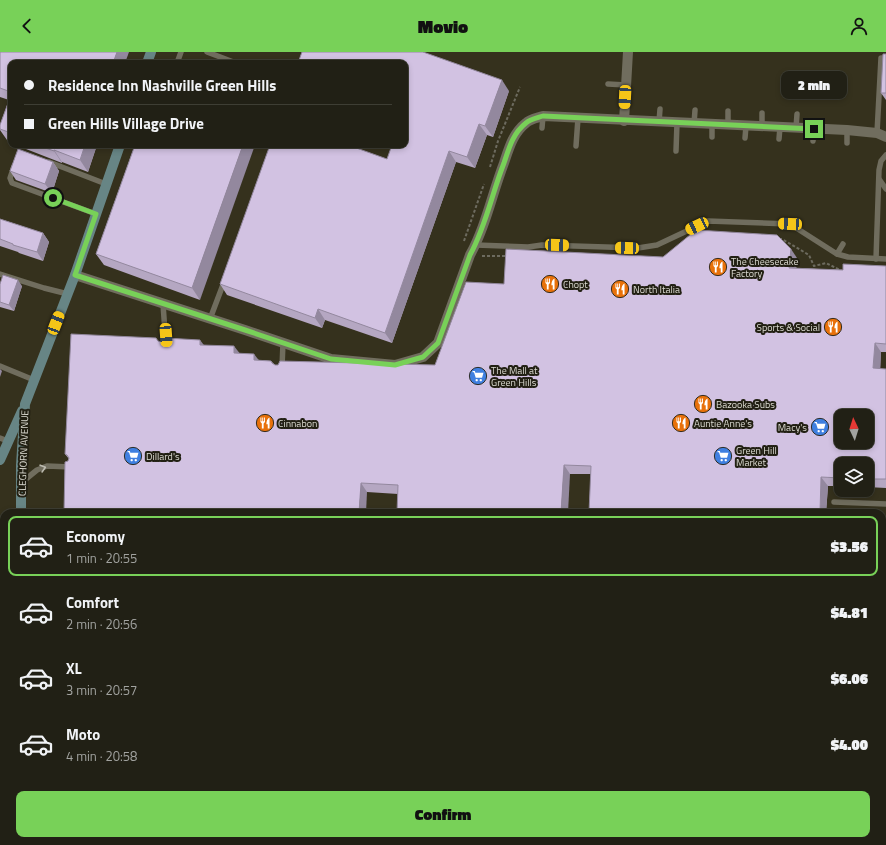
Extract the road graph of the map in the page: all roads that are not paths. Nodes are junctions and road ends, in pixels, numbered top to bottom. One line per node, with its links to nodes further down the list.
1 (208, 52): 4 (lane)
2 (628, 52): 6 (street)
3 (886, 58): 27 (lane)
4 (228, 60)
5 (608, 84): 6 (lane)
6 (626, 85): 14 (street)
7 (660, 109): 15 (lane)
8 (695, 110): 17 (lane)
9 (728, 111): 19 (lane)
10 (762, 113): 21 (lane)
11 (797, 114): 24 (lane)
12 (543, 116): 13 (street); 23 (lane); 44 (street)
13 (578, 118): 14 (street); 33 (lane)
14 (624, 120): 15 (street)
15 (659, 122): 16 (street)
16 (677, 123): 17 (street); 35 (lane)
17 (694, 124): 18 (street)
18 (712, 124): 19 (street); 28 (lane)
19 (728, 125): 20 (street)
20 (746, 126): 21 (street); 29 (lane)
21 (762, 126): 22 (street)
22 (780, 127): 24 (street); 30 (lane)
23 (542, 128)
24 (796, 128): 25 (street)
25 (814, 129): 26 (street); 31 (lane)
26 (847, 130): 27 (street); 32 (lane)
27 (884, 136)
28 (712, 137)
29 (745, 138)
30 (779, 139)
31 (813, 140)
32 (847, 143)
33 (576, 146)
34 (119, 148): 40 (street, CLEGHORN AVENUE)
35 (676, 151)
36 (886, 155): 39 (lane)
37 (44, 160): 40 (lane)
38 (15, 163): 42 (lane)
39 (879, 179): 41 (lane); 46 (lane)
40 (106, 184): 42 (street, CLEGHORN AVENUE)
41 (886, 189)
42 (96, 214): 49 (street, CLEGHORN AVENUE)
43 (843, 244): 45 (lane)
44 (476, 245): 45 (lane); 54 (street)
45 (837, 254): 46 (lane)
46 (876, 259): 47 (lane)
47 (886, 259)
48 (0, 274): 51 (lane)
49 (75, 275): 51 (street, CLEGHORN AVENUE); 52 (street)
50 (226, 275): 53 (lane)
51 (68, 294): 58 (street, CLEGHORN AVENUE)
52 (163, 304): 53 (street); 55 (lane)
53 (210, 319): 54 (street)
54 (283, 343): 57 (lane)
55 (166, 347)
56 (0, 366): 58 (lane)
57 (282, 370)
58 (34, 380): 59 (street, CLEGHORN AVENUE)
59 (25, 404): 60 (street); 63 (street, CLEGHORN AVENUE)
60 (4, 440): 61 (street)
61 (0, 460)
62 (71, 467): 63 (lane, one-way to 62)
63 (21, 484): 66 (street, CLEGHORN AVENUE)
64 (834, 502): 65 (lane)
65 (886, 504)
66 (21, 509)

